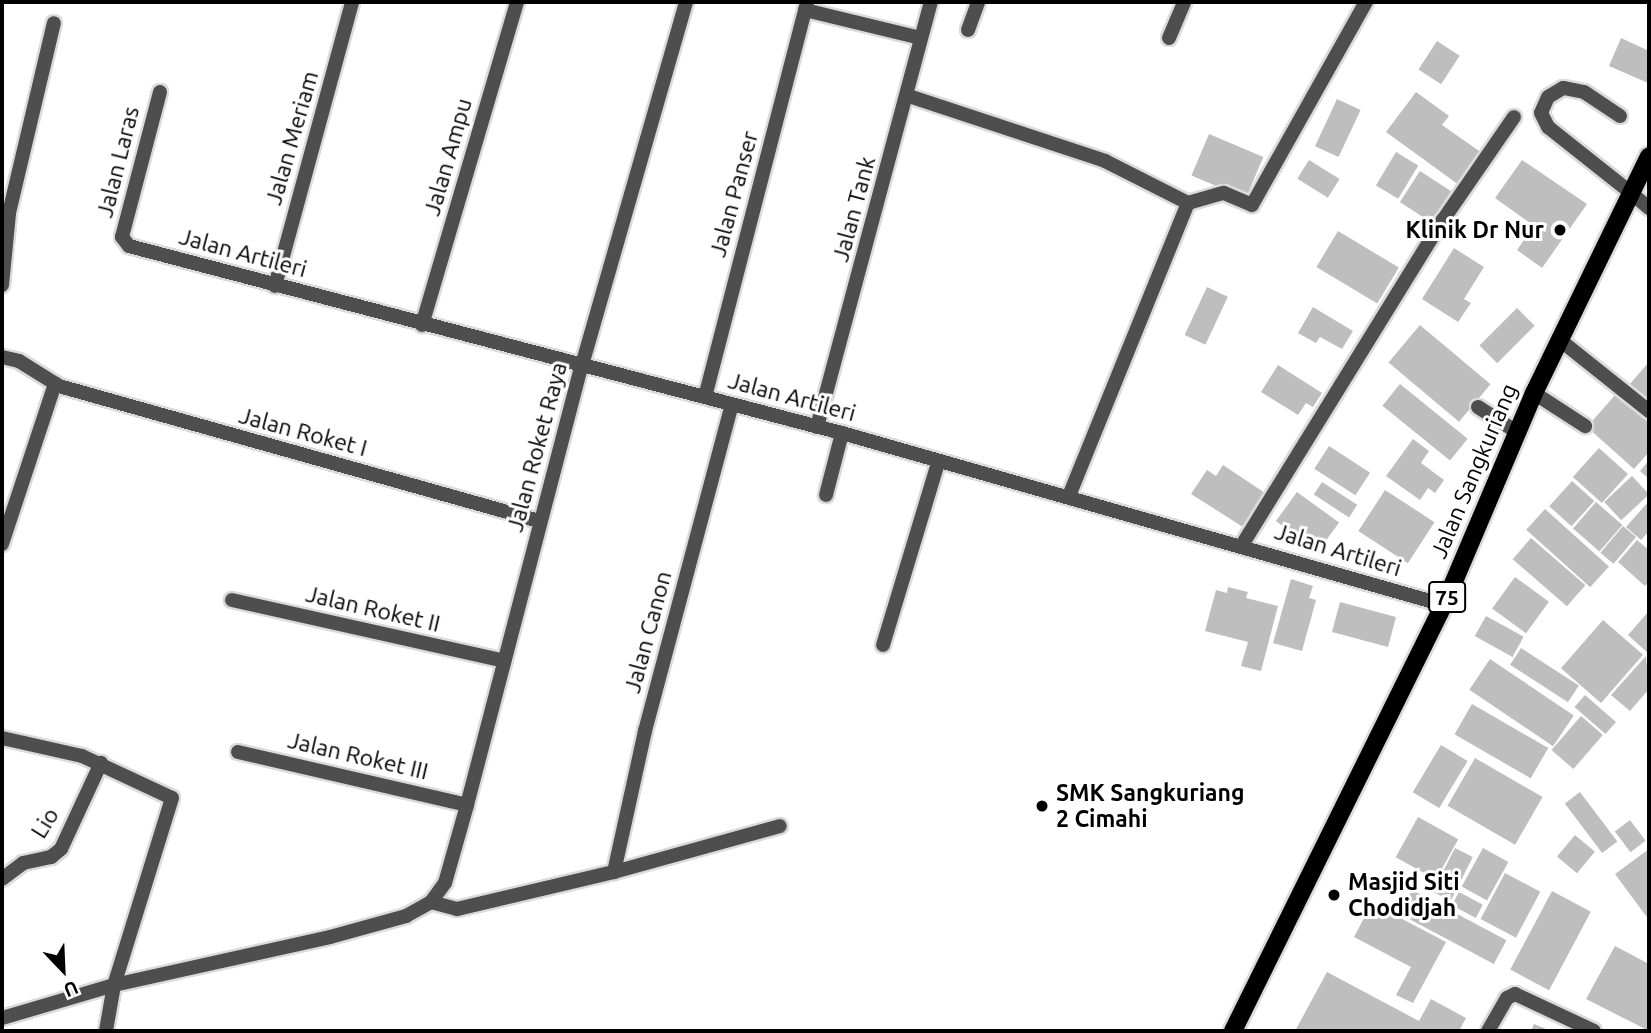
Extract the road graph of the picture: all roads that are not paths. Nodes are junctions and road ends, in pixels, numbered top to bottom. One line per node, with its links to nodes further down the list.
1 (352, 2): 23 (street, Jalan Meriam)
2 (517, 2): 24 (street, Jalan Ampu)
3 (686, 2): 27 (street, Jalan Roket Raya)
4 (931, 2): 11 (street, Jalan Tank)
5 (978, 2): 10 (street)
6 (1184, 2): 12 (street)
7 (1366, 2): 19 (street)
8 (806, 6): 11 (street); 30 (street, Jalan Panser)
9 (54, 23): 22 (street)
10 (968, 30)
11 (921, 38): 14 (street, Jalan Tank)
12 (1170, 38)
13 (160, 92): 21 (street, Jalan Laras)
14 (908, 96): 19 (street); 35 (street, Jalan Tank)
15 (1620, 116): 18 (street)
16 (1514, 117): 43 (street)
17 (1649, 156): 18 (main road, Jalan Sangkuriang / 75)
18 (1630, 192): 20 (street); 25 (main road, Jalan Sangkuriang / 75)
19 (1188, 203): 40 (street)
20 (1649, 208)
21 (125, 243): 23 (street, Jalan Artileri)
22 (2, 285)
23 (275, 286): 24 (street, Jalan Artileri)
24 (422, 326): 27 (street, Jalan Artileri)
25 (1560, 340): 29 (main road, Jalan Sangkuriang / 75); 33 (street)
26 (2, 357): 28 (street, Jalan Roket I)
27 (582, 365): 30 (street, Jalan Artileri); 41 (street, Jalan Roket Raya)
28 (55, 384): 41 (street, Jalan Roket I); 42 (street)
29 (1534, 393): 34 (street); 36 (main road, Jalan Sangkuriang / 75)
30 (705, 397): 31 (street, Jalan Artileri)
31 (732, 405): 35 (street, Jalan Artileri); 53 (street, Jalan Canon)
32 (1478, 407): 36 (street)
33 (1649, 411)
34 (1585, 426)
35 (817, 427): 37 (street, Jalan Artileri)
36 (1517, 432): 45 (main road, Jalan Sangkuriang / 75)
37 (842, 433): 38 (street, Jalan Artileri); 39 (street)
38 (939, 463): 40 (street, Jalan Artileri); 46 (street)
39 (826, 495)
40 (1069, 496): 43 (street, Jalan Artileri)
41 (540, 521): 47 (street, Jalan Roket Raya)
42 (2, 544)
43 (1242, 545): 45 (street, Jalan Artileri)
44 (232, 600): 47 (street, Jalan Roket II)
45 (1444, 605): 59 (main road, Jalan Sangkuriang / 75)
46 (883, 645)
47 (504, 662): 51 (street, Jalan Roket Raya)
48 (2, 738): 50 (street)
49 (238, 752): 51 (street, Jalan Roket III)
50 (101, 763): 54 (street, Lio); 56 (street)
51 (467, 805): 55 (street, Jalan Roket Raya)
52 (780, 826): 53 (street)
53 (614, 872): 55 (street)
54 (2, 879)
55 (431, 902): 56 (street)
56 (114, 985): 57 (street); 58 (street)
57 (2, 1018)
58 (106, 1031)
59 (1233, 1031)
60 (1488, 1031): 61 (street)
61 (1594, 1031)

